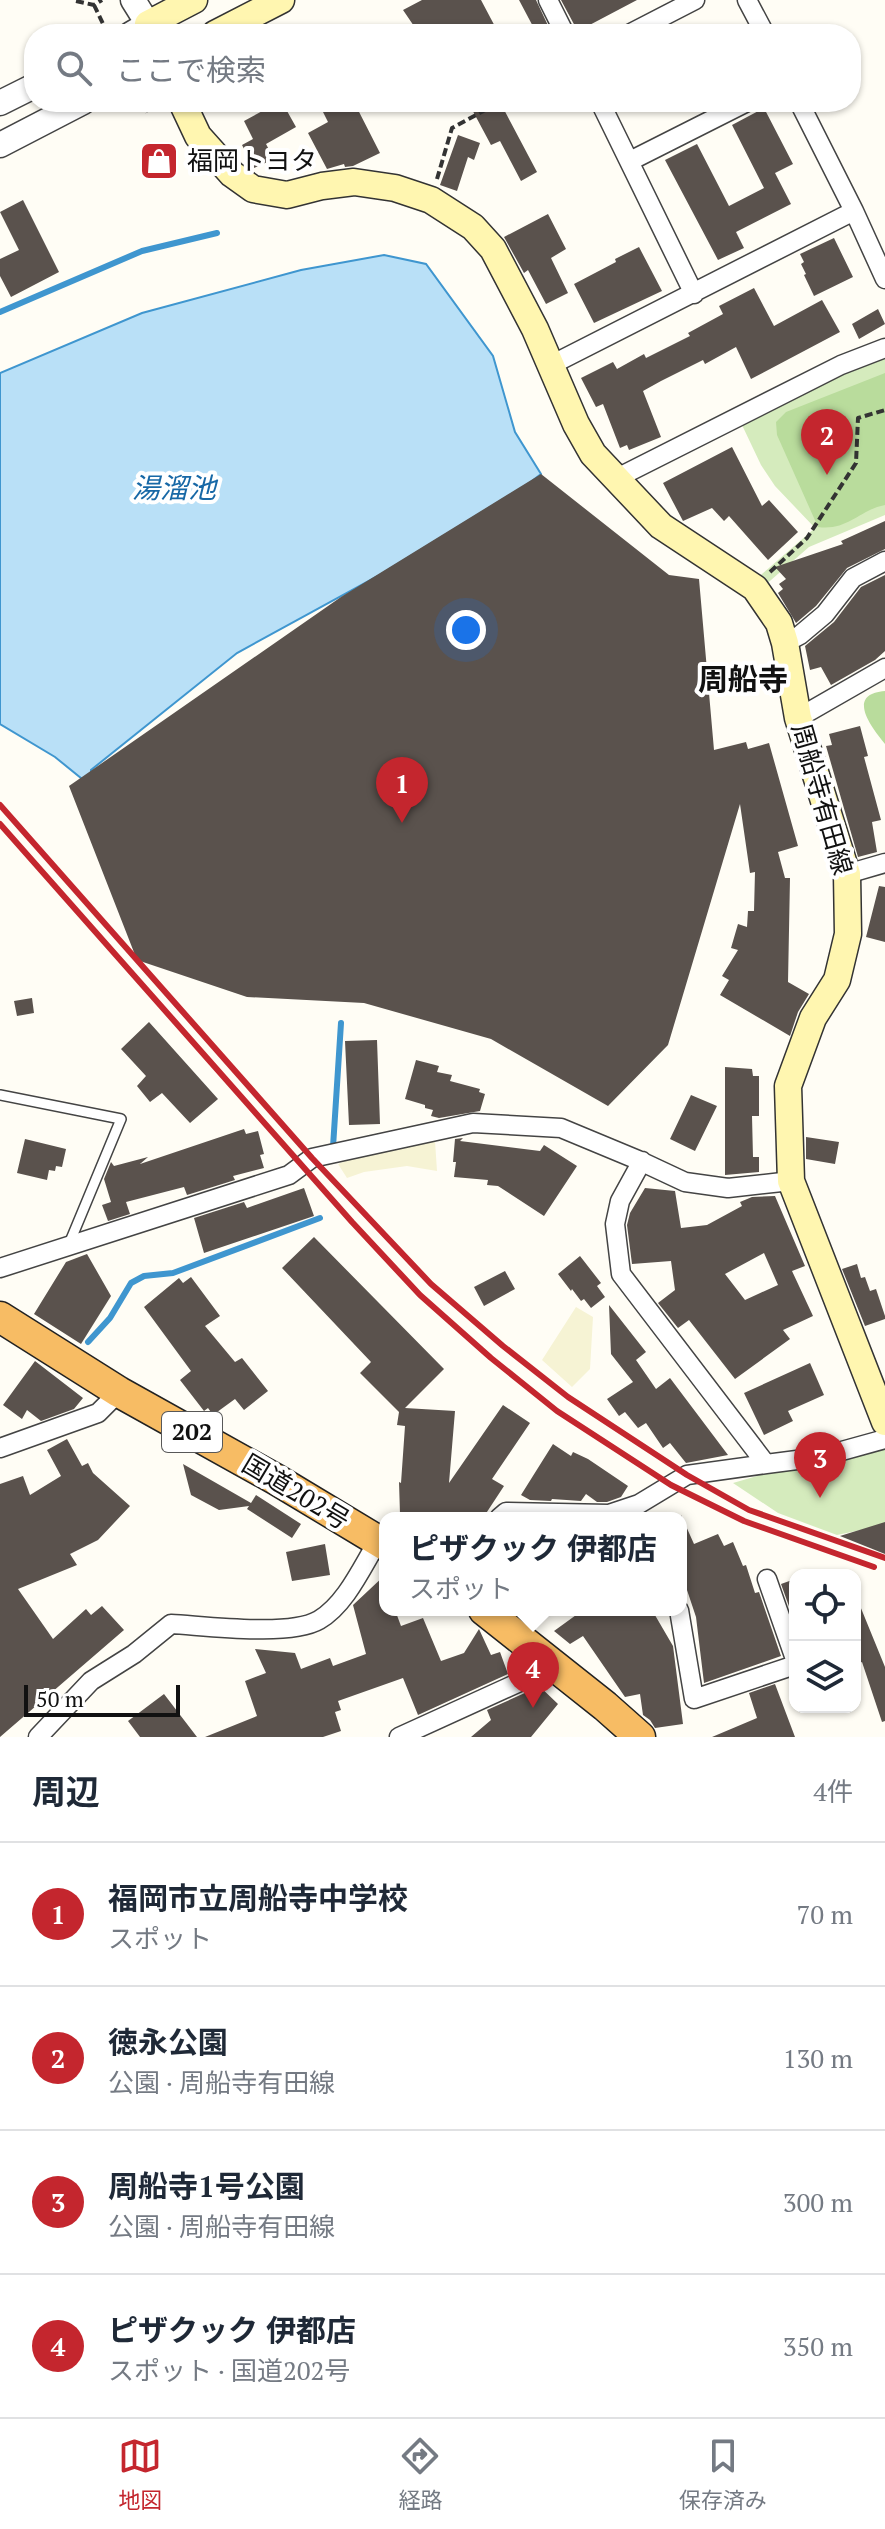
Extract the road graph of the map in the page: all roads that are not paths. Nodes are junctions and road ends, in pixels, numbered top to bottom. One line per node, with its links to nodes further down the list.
1 (133, 0): 7 (street)
2 (194, 0): 8 (main road)
3 (281, 0): 9 (main road)
4 (548, 0): 10 (street)
5 (695, 0): 11 (street)
6 (747, 0): 12 (street)
7 (141, 24)
8 (155, 24)
9 (234, 24)
10 (560, 24)
11 (648, 24)
12 (760, 24)
13 (24, 91): 14 (street)
14 (0, 103)
15 (64, 112): 20 (street)
16 (187, 112): 26 (main road, 周船寺有田線)
17 (605, 112): 21 (street)
18 (727, 112): 21 (street)
19 (804, 112): 22 (street)
20 (0, 145)
21 (630, 161): 24 (street)
22 (854, 211): 23 (street); 24 (street)
23 (885, 279)
24 (694, 294): 26 (street)
25 (885, 348): 27 (street)
26 (551, 365): 27 (main road, 周船寺有田線)
27 (615, 479): 29 (main road, 周船寺有田線)
28 (885, 561): 29 (street)
29 (785, 643): 31 (main road, 周船寺有田線)
30 (885, 668): 31 (street)
31 (798, 718): 33 (main road, 周船寺有田線)
32 (885, 863): 33 (street)
33 (847, 874): 36 (main road, 周船寺有田線)
34 (0, 1095): 37 (lane)
35 (642, 1161): 36 (street); 37 (street); 44 (street)
36 (791, 1181): 41 (main road, 周船寺有田線)
37 (68, 1247): 38 (street)
38 (0, 1268)
39 (0, 1317): 40 (highway, 国道202号 / 202)
40 (119, 1392): 43 (street); 46 (highway, 国道202号 / 202)
41 (885, 1422)
42 (885, 1439): 44 (street)
43 (0, 1448)
44 (766, 1464): 45 (street)
45 (632, 1512)
46 (379, 1541)
47 (379, 1547): 54 (street)
48 (767, 1579): 51 (street)
49 (492, 1616): 52 (highway)
50 (680, 1616): 53 (street)
51 (789, 1642)
52 (543, 1656): 55 (street); 56 (highway)
53 (789, 1667)
54 (38, 1737)
55 (399, 1737)
56 (640, 1737)

